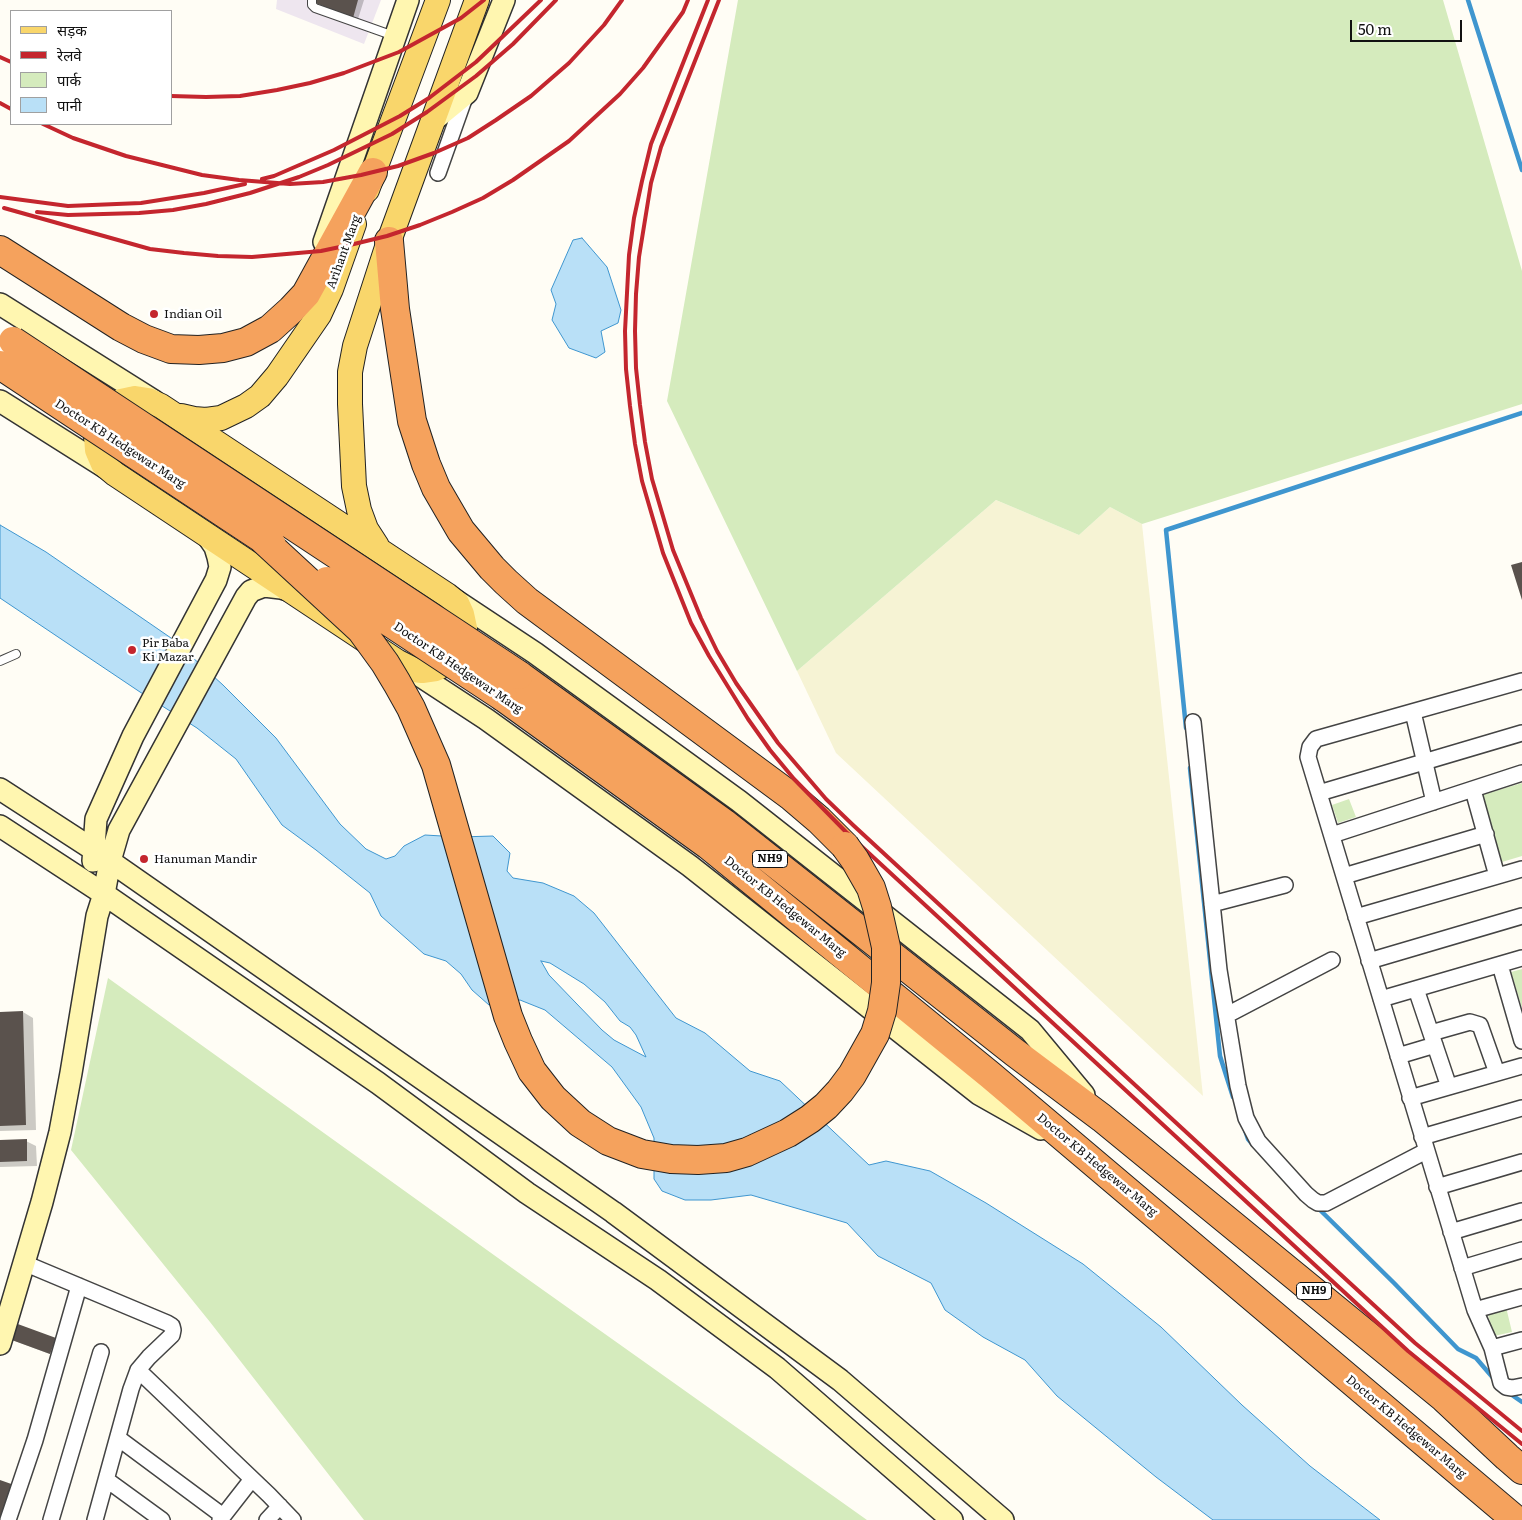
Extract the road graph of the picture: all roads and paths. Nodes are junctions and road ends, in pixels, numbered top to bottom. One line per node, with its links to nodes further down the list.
1 (312, 0): 6 (lane)
2 (408, 0): 6 (main road)
3 (438, 0): 9 (main road, Arihant Marg)
4 (477, 0): 8 (main road)
5 (504, 0): 7 (main road)
6 (396, 36): 13 (main road)
7 (467, 93): 8 (main road); 10 (street)
8 (433, 121): 11 (main road)
9 (373, 172): 13 (highway); 18 (main road, Arihant Marg)
10 (438, 173)
11 (389, 241): 24 (highway, bridge); 25 (main road)
12 (0, 250): 13 (highway)
13 (306, 294)
14 (0, 304): 18 (main road)
15 (7, 337): 68 (highway, NH9, bridge)
16 (0, 365): 24 (highway, Doctor KB Hedgewar Marg, bridge)
17 (0, 401): 20 (main road)
18 (165, 408): 19 (main road); 20 (main road)
19 (209, 438): 21 (main road); 23 (main road)
20 (115, 474): 21 (main road)
21 (163, 506): 22 (main road)
22 (206, 534): 27 (main road); 44 (main road)
23 (354, 534): 25 (main road); 27 (main road)
24 (258, 535): 70 (highway, Doctor KB Hedgewar Marg / NH9, bridge)
25 (390, 557): 26 (main road)
26 (447, 595): 30 (main road); 68 (main road)
27 (301, 597): 30 (main road); 44 (main road)
28 (16, 654): 29 (lane)
29 (0, 661)
30 (398, 662): 70 (main road)
31 (1522, 680): 32 (street)
32 (1413, 712): 35 (street); 39 (street)
33 (1192, 722): 50 (street)
34 (1522, 733): 35 (street)
35 (1424, 762): 39 (street); 40 (street)
36 (1522, 773): 38 (street)
37 (0, 789): 44 (main road)
38 (1473, 790): 40 (street); 42 (street)
39 (1319, 793): 43 (street)
40 (1434, 802): 43 (street)
41 (0, 826): 49 (main road)
42 (1486, 834): 46 (street); 47 (street)
43 (1332, 835): 46 (street)
44 (102, 856): 49 (main road); 100 (main road)
45 (1522, 869): 47 (street)
46 (1344, 876): 52 (street)
47 (1497, 876): 52 (street)
48 (1285, 885): 50 (street)
49 (97, 889): 76 (main road); 99 (main road)
50 (1212, 904): 59 (street)
51 (1522, 916): 55 (street)
52 (1356, 917): 55 (street)
53 (1522, 958): 56 (street)
54 (1332, 960): 59 (street)
55 (1369, 961): 58 (street)
56 (1500, 965): 57 (street); 61 (street)
57 (1416, 989): 58 (street); 60 (street)
58 (1381, 999): 62 (street)
59 (1227, 1016): 69 (street)
60 (1433, 1039): 62 (street); 64 (street); 65 (street)
61 (1522, 1041)
62 (1398, 1056): 66 (street)
63 (1522, 1066): 64 (street)
64 (1497, 1073): 65 (street)
65 (1449, 1087): 66 (street)
66 (1410, 1098): 69 (street)
67 (1522, 1108): 69 (street)
68 (1102, 1118): 88 (highway, NH9)
69 (1424, 1144): 72 (street)
70 (1082, 1152): 101 (highway, Doctor KB Hedgewar Marg)
71 (1522, 1162): 72 (street)
72 (1437, 1187): 74 (street)
73 (1522, 1211): 74 (street)
74 (1451, 1232): 77 (street)
75 (1522, 1250): 77 (street)
76 (24, 1263): 78 (street); 82 (main road)
77 (1462, 1268): 80 (street)
78 (80, 1286): 85 (street); 94 (street)
79 (1522, 1297): 80 (street)
80 (1475, 1310): 83 (street)
81 (1522, 1340): 83 (street)
82 (0, 1344)
83 (1492, 1348): 86 (street)
84 (101, 1352): 95 (street)
85 (138, 1370): 87 (street); 89 (street)
86 (1522, 1386)
87 (118, 1438): 90 (street); 92 (street)
88 (1522, 1470)
89 (252, 1479): 91 (street); 92 (street)
90 (107, 1480): 93 (street); 96 (street)
91 (280, 1506): 97 (street); 98 (street)
92 (222, 1518)
93 (97, 1519)
94 (8, 1520)
95 (51, 1520)
96 (162, 1520)
97 (267, 1520)
98 (293, 1520)
99 (952, 1520)
100 (1003, 1520)
101 (1516, 1520)

